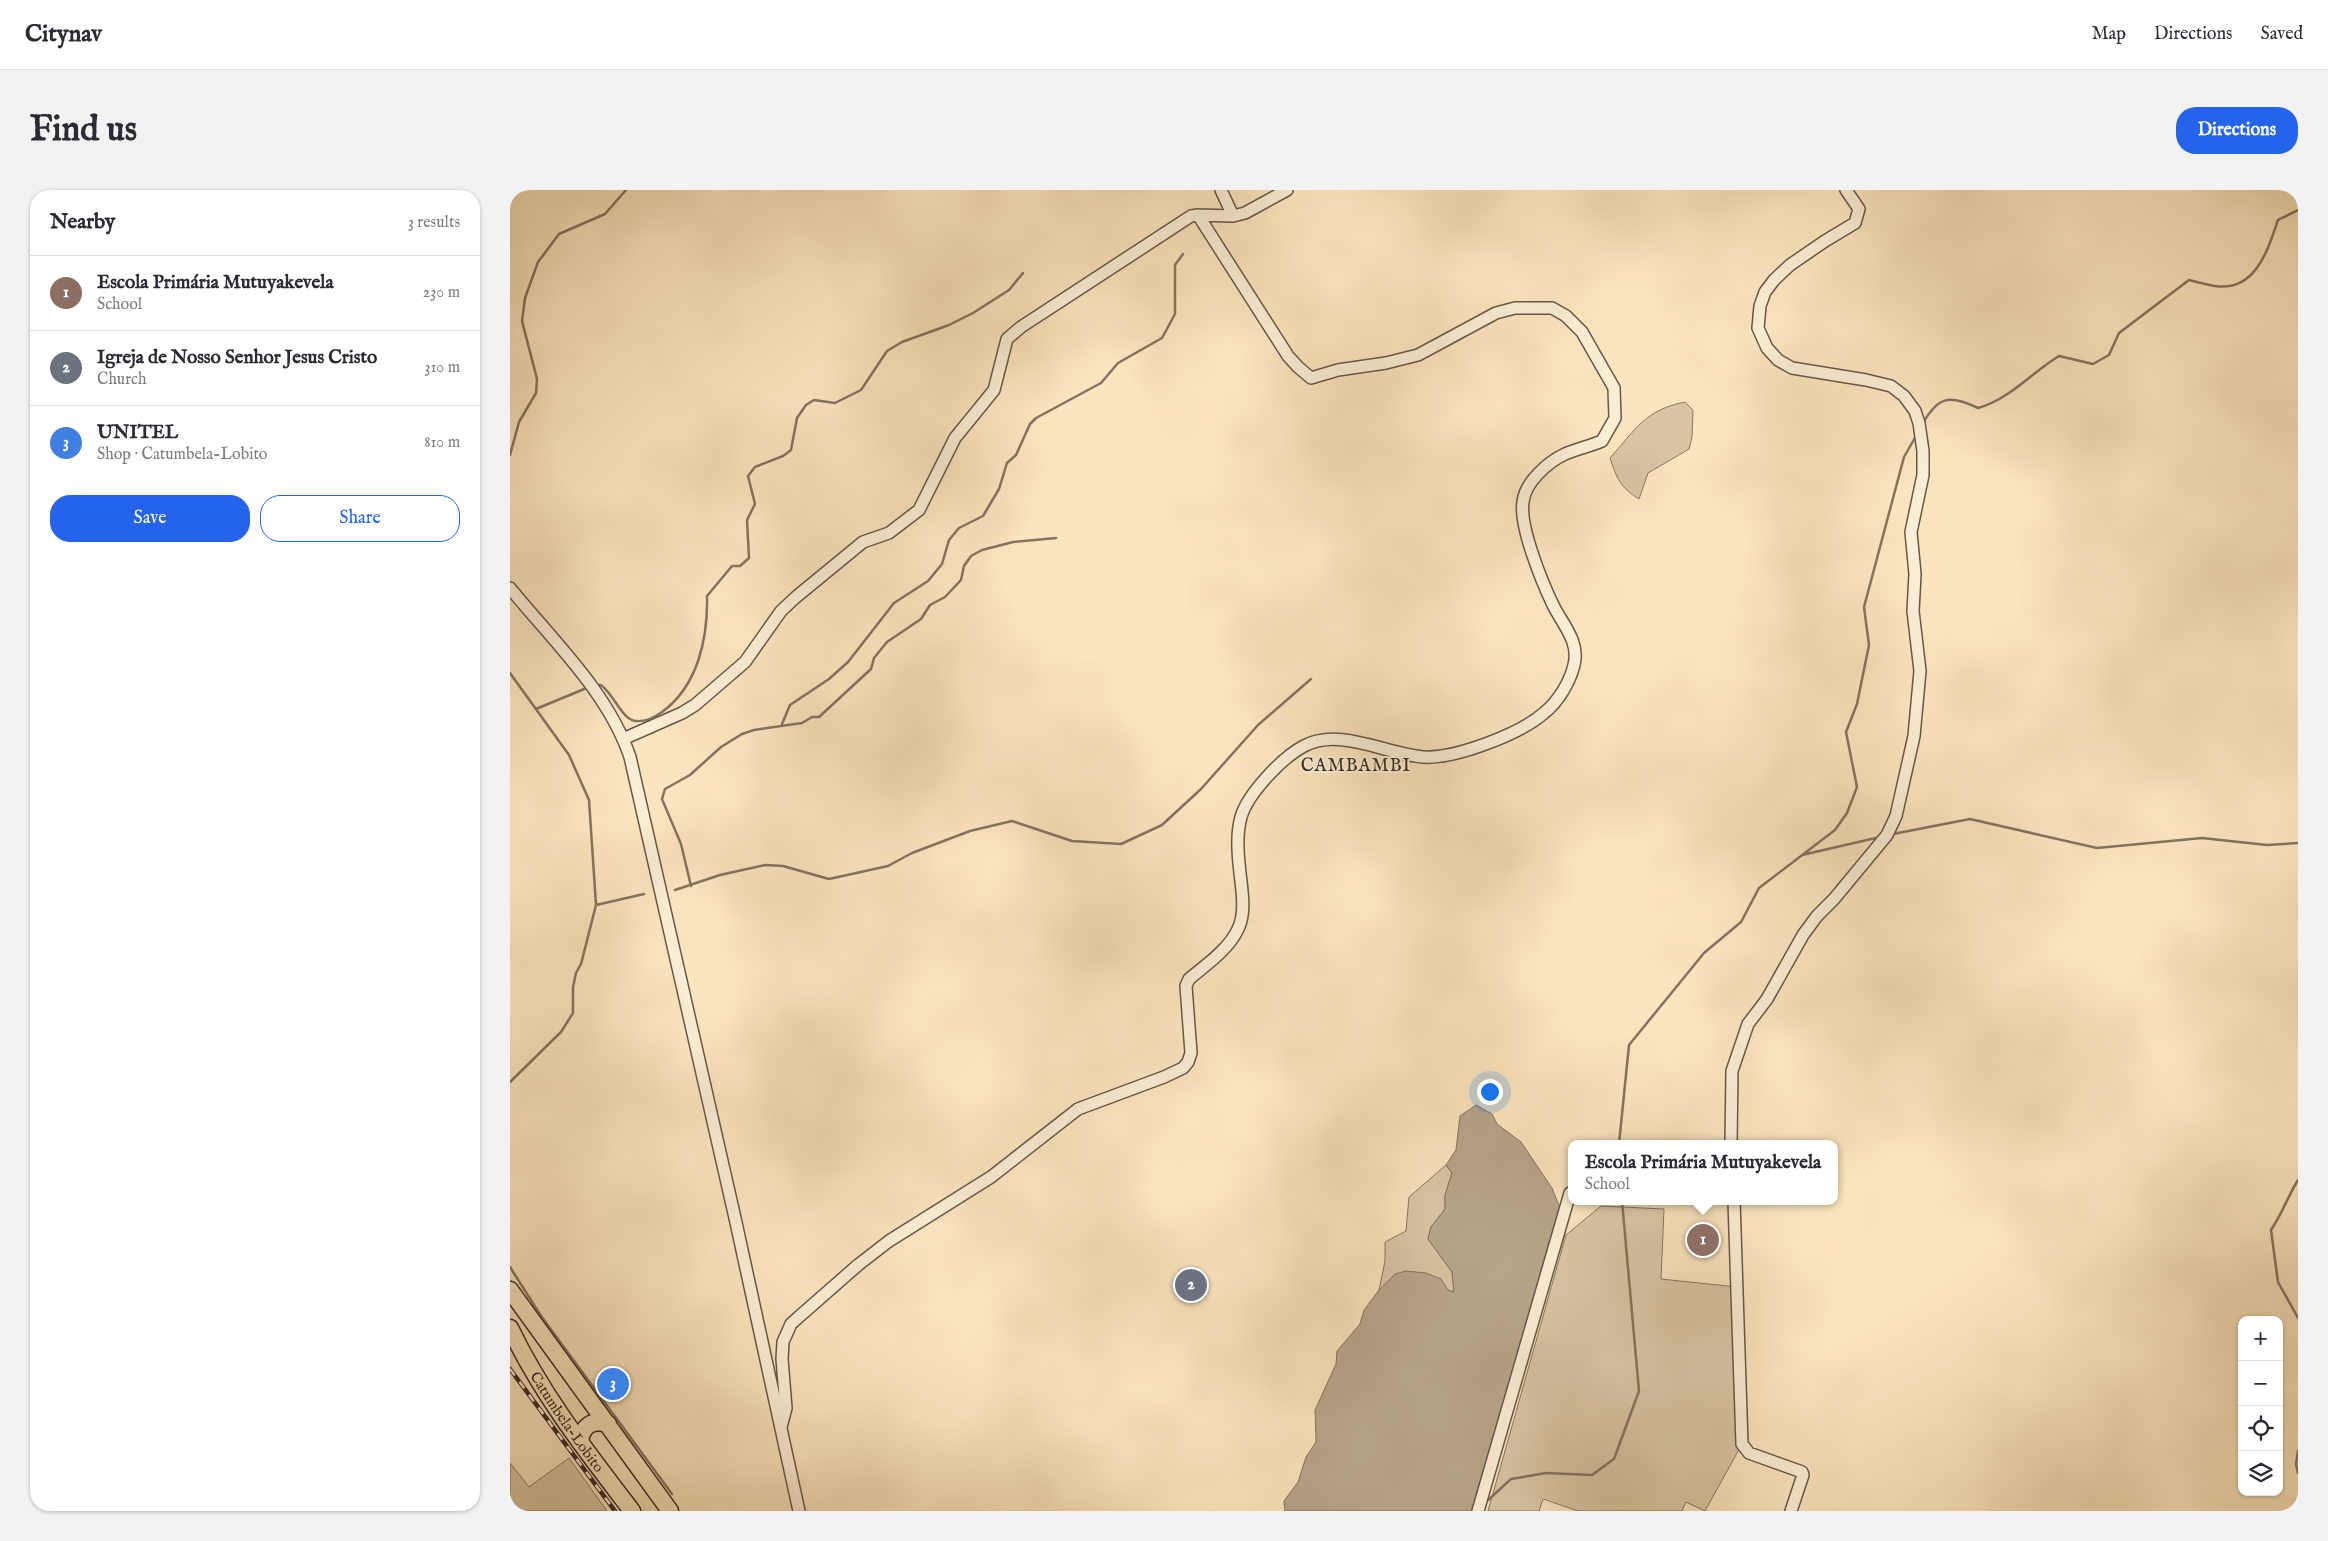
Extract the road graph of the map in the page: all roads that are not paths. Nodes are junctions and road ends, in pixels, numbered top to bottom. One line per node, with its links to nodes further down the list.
1 (1221, 190): 5 (street)
2 (1287, 190): 5 (street)
3 (1846, 190): 8 (street)
4 (1198, 215): 5 (street); 7 (street); 14 (street)
5 (1233, 216)
6 (510, 588): 7 (street)
7 (624, 739): 14 (street)
8 (1731, 1140)
9 (1568, 1200): 19 (street)
10 (1734, 1205): 20 (street)
11 (510, 1290): 13 (highway, Catumbela-Lobito)
12 (510, 1328): 15 (highway, Catumbela-Lobito)
13 (608, 1424): 15 (highway); 17 (highway, Catumbela-Lobito)
14 (781, 1427): 18 (street)
15 (580, 1442): 16 (highway, Catumbela-Lobito)
16 (632, 1511)
17 (670, 1511)
18 (799, 1511)
19 (1478, 1511)
20 (1791, 1511)

